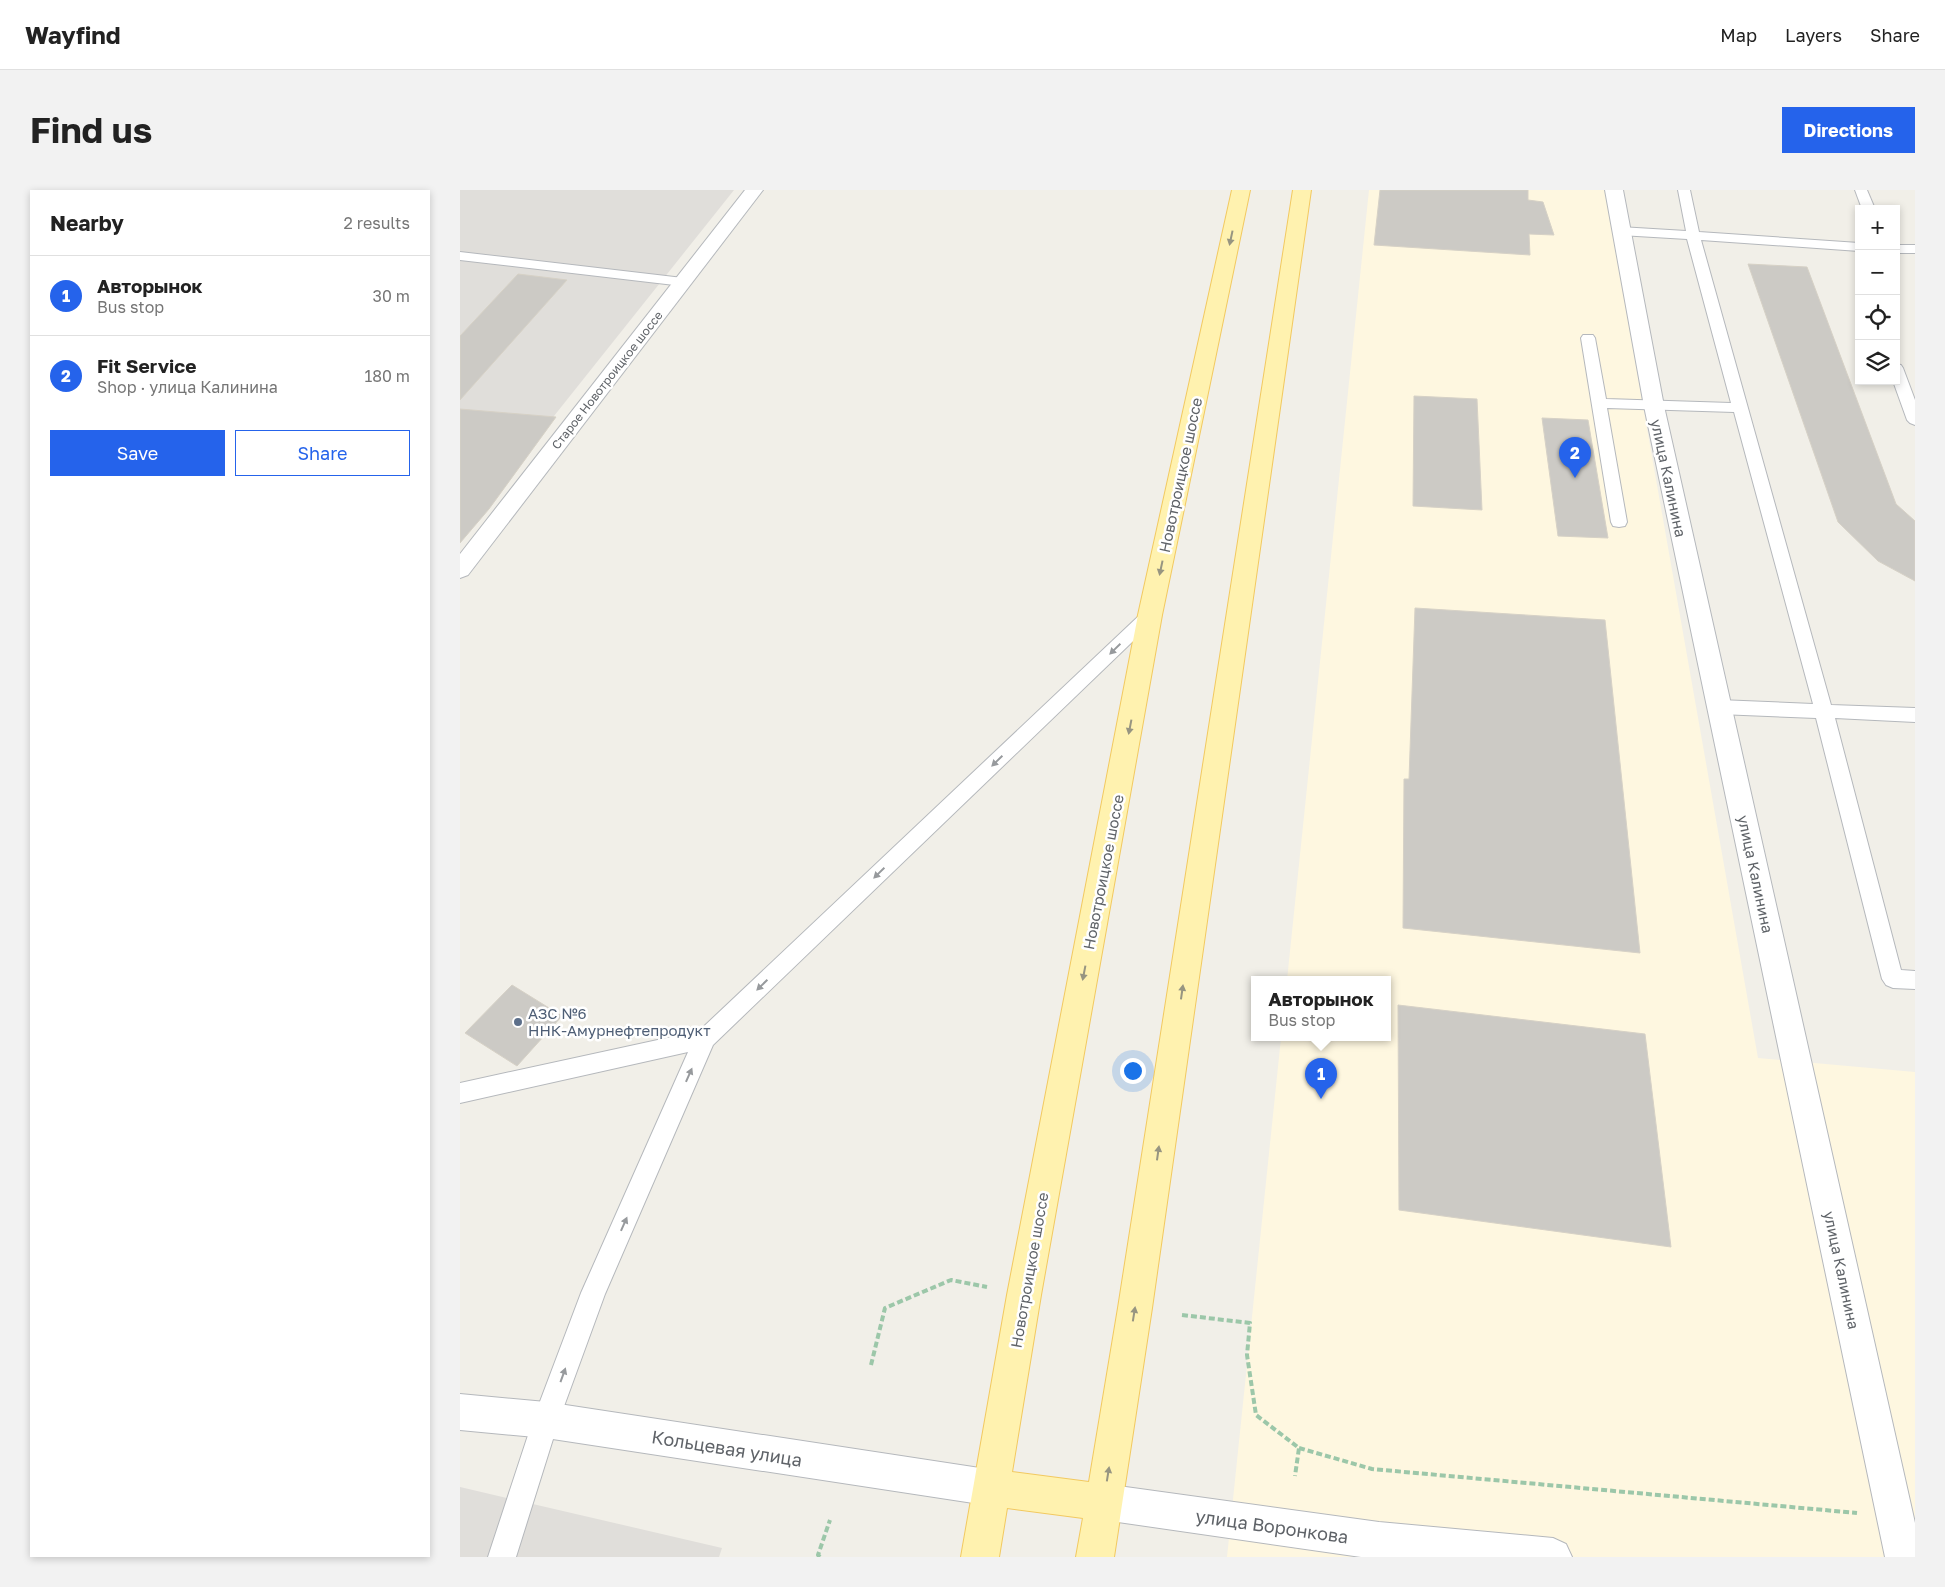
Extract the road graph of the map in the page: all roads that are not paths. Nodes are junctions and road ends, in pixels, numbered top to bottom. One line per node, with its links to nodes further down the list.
1 (754, 190): 14 (street, Старое Новотроицкое шоссе)
2 (1241, 190): 23 (main road, Новотроицкое шоссе, one-way to 23)
3 (1302, 190): 33 (main road, one-way to 3)
4 (1614, 190): 8 (street, улица Калинина)
5 (1684, 190): 9 (lane)
6 (1861, 190): 7 (lane)
7 (1867, 205)
8 (1620, 231): 9 (lane); 18 (street, улица Калинина)
9 (1693, 236): 10 (lane); 19 (lane)
10 (1855, 246)
11 (1900, 249): 12 (lane)
12 (1915, 249)
13 (460, 256): 14 (lane)
14 (683, 282): 22 (street, Старое Новотроицкое шоссе)
15 (1588, 338): 17 (lane)
16 (1900, 379): 20 (lane)
17 (1599, 404): 18 (lane); 21 (lane)
18 (1654, 406): 19 (lane); 24 (street, улица Калинина)
19 (1741, 408): 25 (lane)
20 (1915, 420)
21 (1619, 522)
22 (460, 570)
23 (1150, 615): 28 (lane, one-way to 28); 32 (main road, Новотроицкое шоссе, one-way to 32)
24 (1719, 707): 25 (lane); 38 (street, улица Калинина)
25 (1824, 712): 26 (lane); 27 (lane)
26 (1915, 715)
27 (1915, 980)
28 (704, 1039): 29 (lane); 31 (lane, one-way to 28)
29 (460, 1092)
30 (460, 1412): 31 (street, Кольцевая улица)
31 (546, 1420): 32 (street, Кольцевая улица); 34 (lane)
32 (993, 1488): 33 (main road, улица Воронкова); 35 (main road, Новотроицкое шоссе)
33 (1104, 1502): 36 (main road); 37 (street, улица Воронкова)
34 (502, 1557)
35 (980, 1557)
36 (1095, 1557)
37 (1553, 1557)
38 (1904, 1557)

